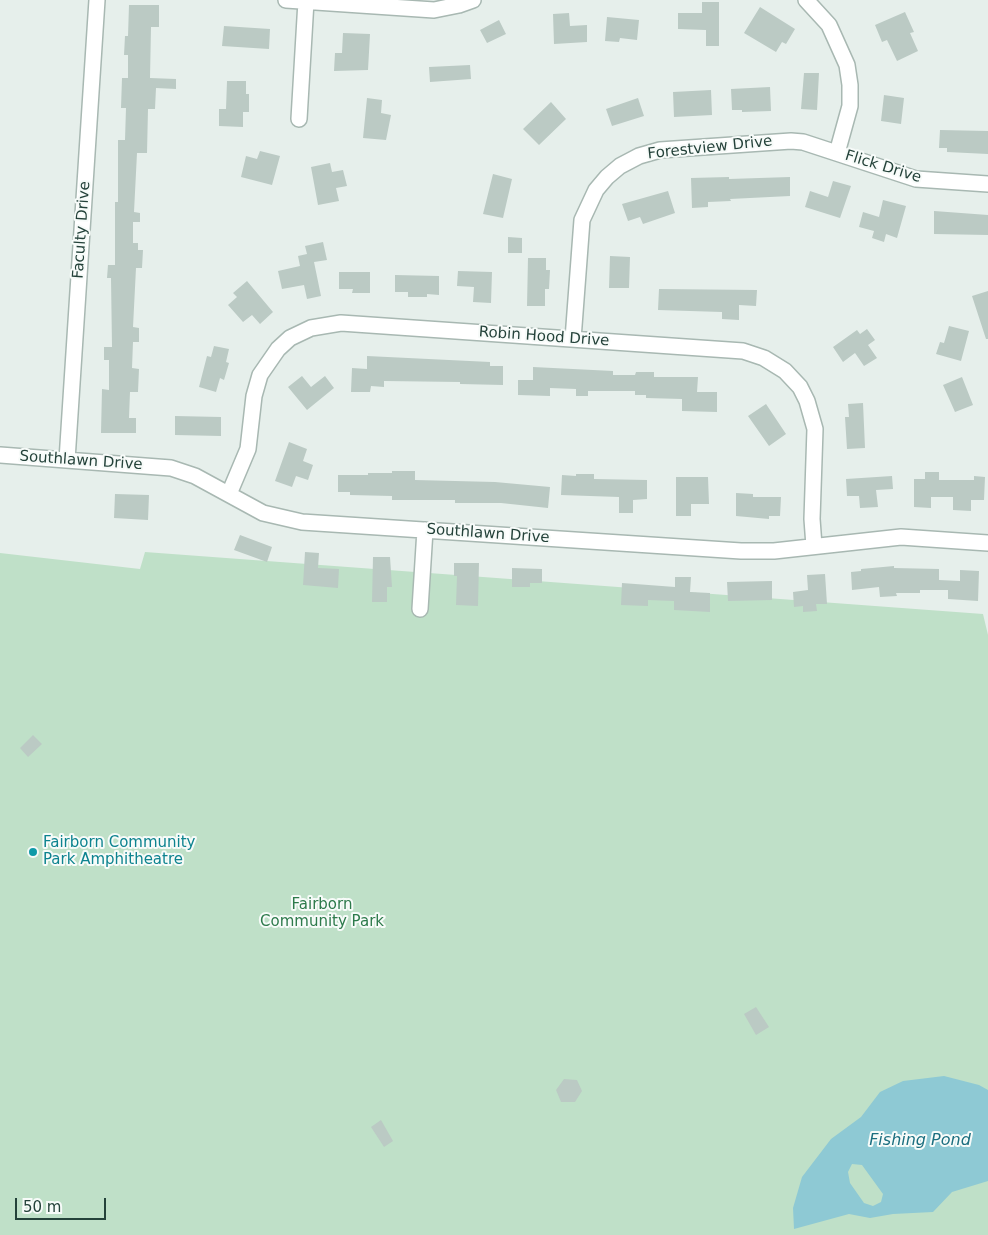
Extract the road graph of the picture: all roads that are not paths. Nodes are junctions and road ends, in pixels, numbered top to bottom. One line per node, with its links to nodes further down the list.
1 (97, 0): 11 (street, Faculty Drive)
2 (286, 0): 5 (street)
3 (473, 0): 5 (street)
4 (806, 0): 7 (street)
5 (306, 1): 6 (street)
6 (299, 119)
7 (837, 153): 8 (street, Flick Drive); 9 (street, Forestview Drive)
8 (988, 184)
9 (573, 339): 12 (street, Robin Hood Drive); 15 (street, Robin Hood Drive)
10 (0, 455): 11 (street, Southlawn Drive)
11 (66, 460): 12 (street, Southlawn Drive)
12 (229, 494): 13 (street, Southlawn Drive)
13 (425, 530): 15 (street, Southlawn Drive); 16 (street)
14 (988, 543): 15 (street, Southlawn Drive)
15 (814, 546)
16 (420, 609)

